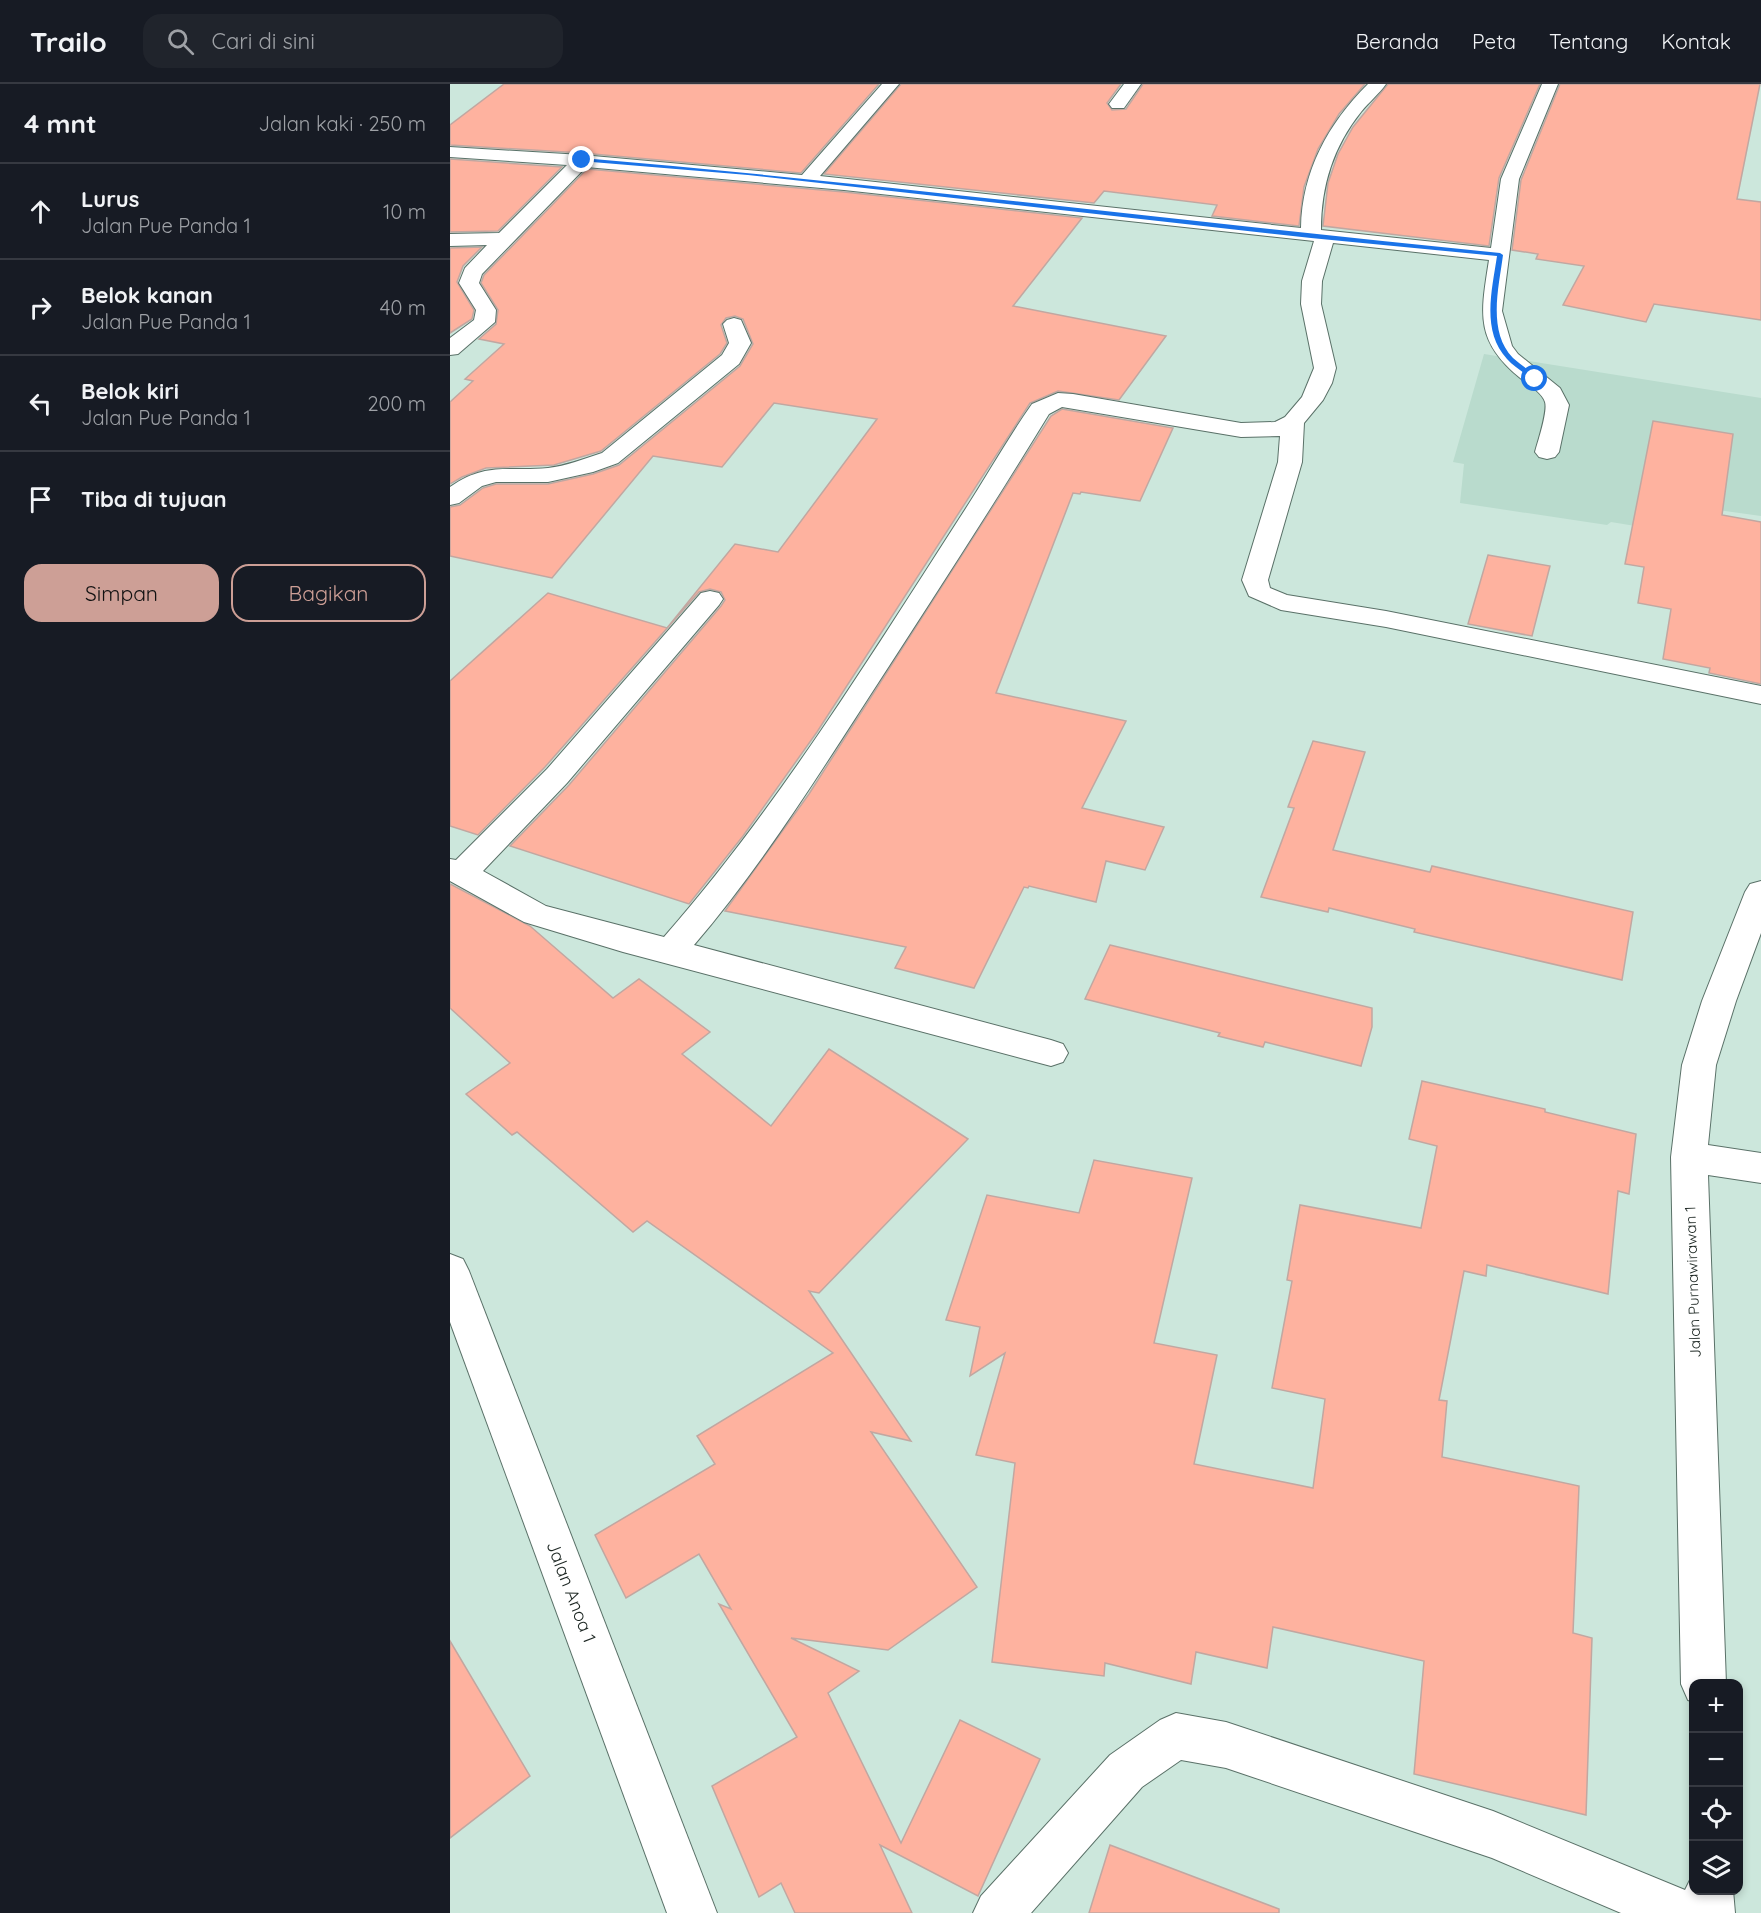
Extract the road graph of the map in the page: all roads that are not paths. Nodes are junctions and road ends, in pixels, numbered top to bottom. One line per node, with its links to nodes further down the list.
1 (891, 84): 8 (street)
2 (1133, 84): 5 (street)
3 (1378, 84): 9 (street)
4 (1550, 84): 12 (street)
5 (1118, 104)
6 (450, 152): 7 (street)
7 (582, 160): 8 (street); 10 (street)
8 (807, 180): 9 (street)
9 (1318, 237): 12 (street); 15 (street)
10 (504, 239): 11 (street); 14 (street)
11 (450, 240)
12 (1500, 255): 16 (street)
13 (734, 324): 17 (street)
14 (450, 348)
15 (1293, 422): 19 (street); 22 (street)
16 (1547, 452)
17 (450, 498)
18 (710, 599): 20 (street)
19 (1761, 695)
20 (456, 871): 22 (street)
21 (1761, 892): 24 (street, Jalan Purnawirawan 1)
22 (671, 951): 23 (street)
23 (1051, 1053)
24 (1689, 1157): 25 (street); 28 (street, Jalan Purnawirawan 1)
25 (1761, 1168)
26 (450, 1271): 27 (street, Jalan Anoa 1)
27 (458, 1317): 30 (street, Jalan Anoa 1)
28 (1704, 1679)
29 (1709, 1895): 33 (street)
30 (692, 1913)
31 (998, 1913): 32 (street)
32 (1680, 1913)
33 (1710, 1913)

